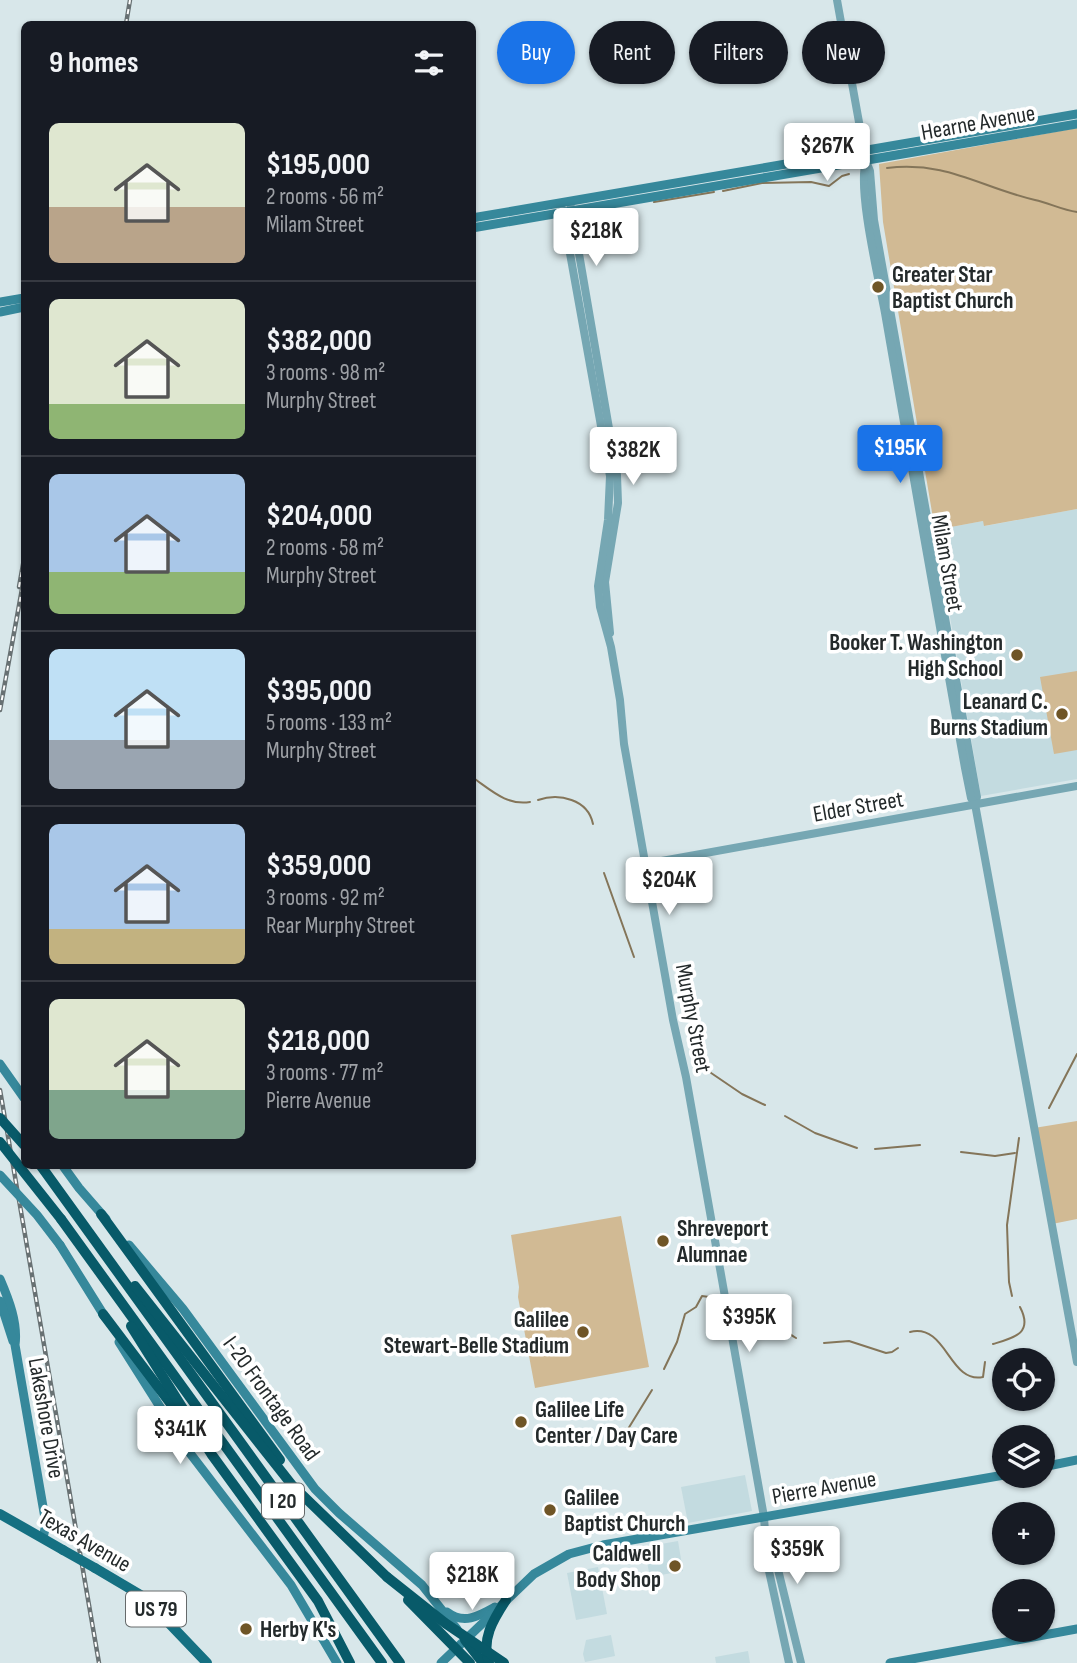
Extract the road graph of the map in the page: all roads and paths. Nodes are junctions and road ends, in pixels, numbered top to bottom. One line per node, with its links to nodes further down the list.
1 (837, 0): 4 (street, Milam Street)
2 (1077, 114): 4 (main road, Hearne Avenue)
3 (1077, 124): 4 (main road, Hearne Avenue)
4 (865, 156): 5 (main road, Hearne Avenue); 13 (street, Milam Street)
5 (566, 207): 6 (main road, Hearne Avenue); 7 (main road, Hearne Avenue); 14 (street, Murphy Street)
6 (476, 218)
7 (476, 227)
8 (21, 298): 9 (main road)
9 (0, 302)
10 (21, 308): 11 (main road)
11 (0, 312)
12 (1077, 786): 13 (street, Elder Street)
13 (975, 804): 14 (street, Elder Street); 32 (street, Milam Street)
14 (645, 864): 38 (street, Murphy Street)
15 (0, 1064): 16 (main road)
16 (21, 1094)
17 (0, 1118): 19 (highway, bridge)
18 (0, 1142): 20 (highway, I 20, bridge)
19 (21, 1142)
20 (21, 1169)
21 (21, 1169): 27 (highway, I 20, bridge)
22 (43, 1169): 25 (highway, I 20)
23 (65, 1169): 26 (main road, I-20 Frontage Road)
24 (0, 1175): 30 (main road, bridge)
25 (76, 1213): 39 (highway); 52 (highway, I 20)
26 (101, 1214): 39 (highway); 42 (main road, I-20 Frontage Road)
27 (86, 1252): 33 (highway); 51 (highway, I 20)
28 (0, 1279): 31 (main road, Lakeshore Drive)
29 (0, 1301): 31 (main road, Lakeshore Drive)
30 (103, 1314): 33 (highway); 48 (main road)
31 (15, 1345): 40 (main road, Lakeshore Drive)
32 (1077, 1362)
33 (212, 1455): 44 (highway)
34 (1077, 1460): 35 (main road)
35 (1055, 1465)
36 (992, 1477): 38 (main road, Pierre Avenue)
37 (0, 1514): 40 (main road, Texas Avenue / US 79)
38 (764, 1517): 43 (main road, Pierre Avenue); 58 (street, Murphy Street); 59 (street)
39 (335, 1527): 41 (highway)
40 (43, 1538): 47 (main road, Texas Avenue / US 79, bridge)
41 (387, 1577): 54 (highway, bridge); 57 (highway, bridge)
42 (427, 1591): 43 (main road); 46 (main road, I-20 Frontage Road)
43 (506, 1601): 46 (main road, Pierre Avenue); 56 (highway)
44 (326, 1614): 49 (highway); 50 (highway)
45 (1077, 1629): 60 (main road)
46 (465, 1640): 53 (main road, Pierre Avenue); 55 (highway)
47 (207, 1663)
48 (337, 1663)
49 (350, 1663)
50 (358, 1663)
51 (382, 1663)
52 (400, 1663)
53 (441, 1663)
54 (471, 1663)
55 (483, 1663)
56 (489, 1663)
57 (504, 1663)
58 (789, 1663)
59 (801, 1663)
60 (890, 1663)

